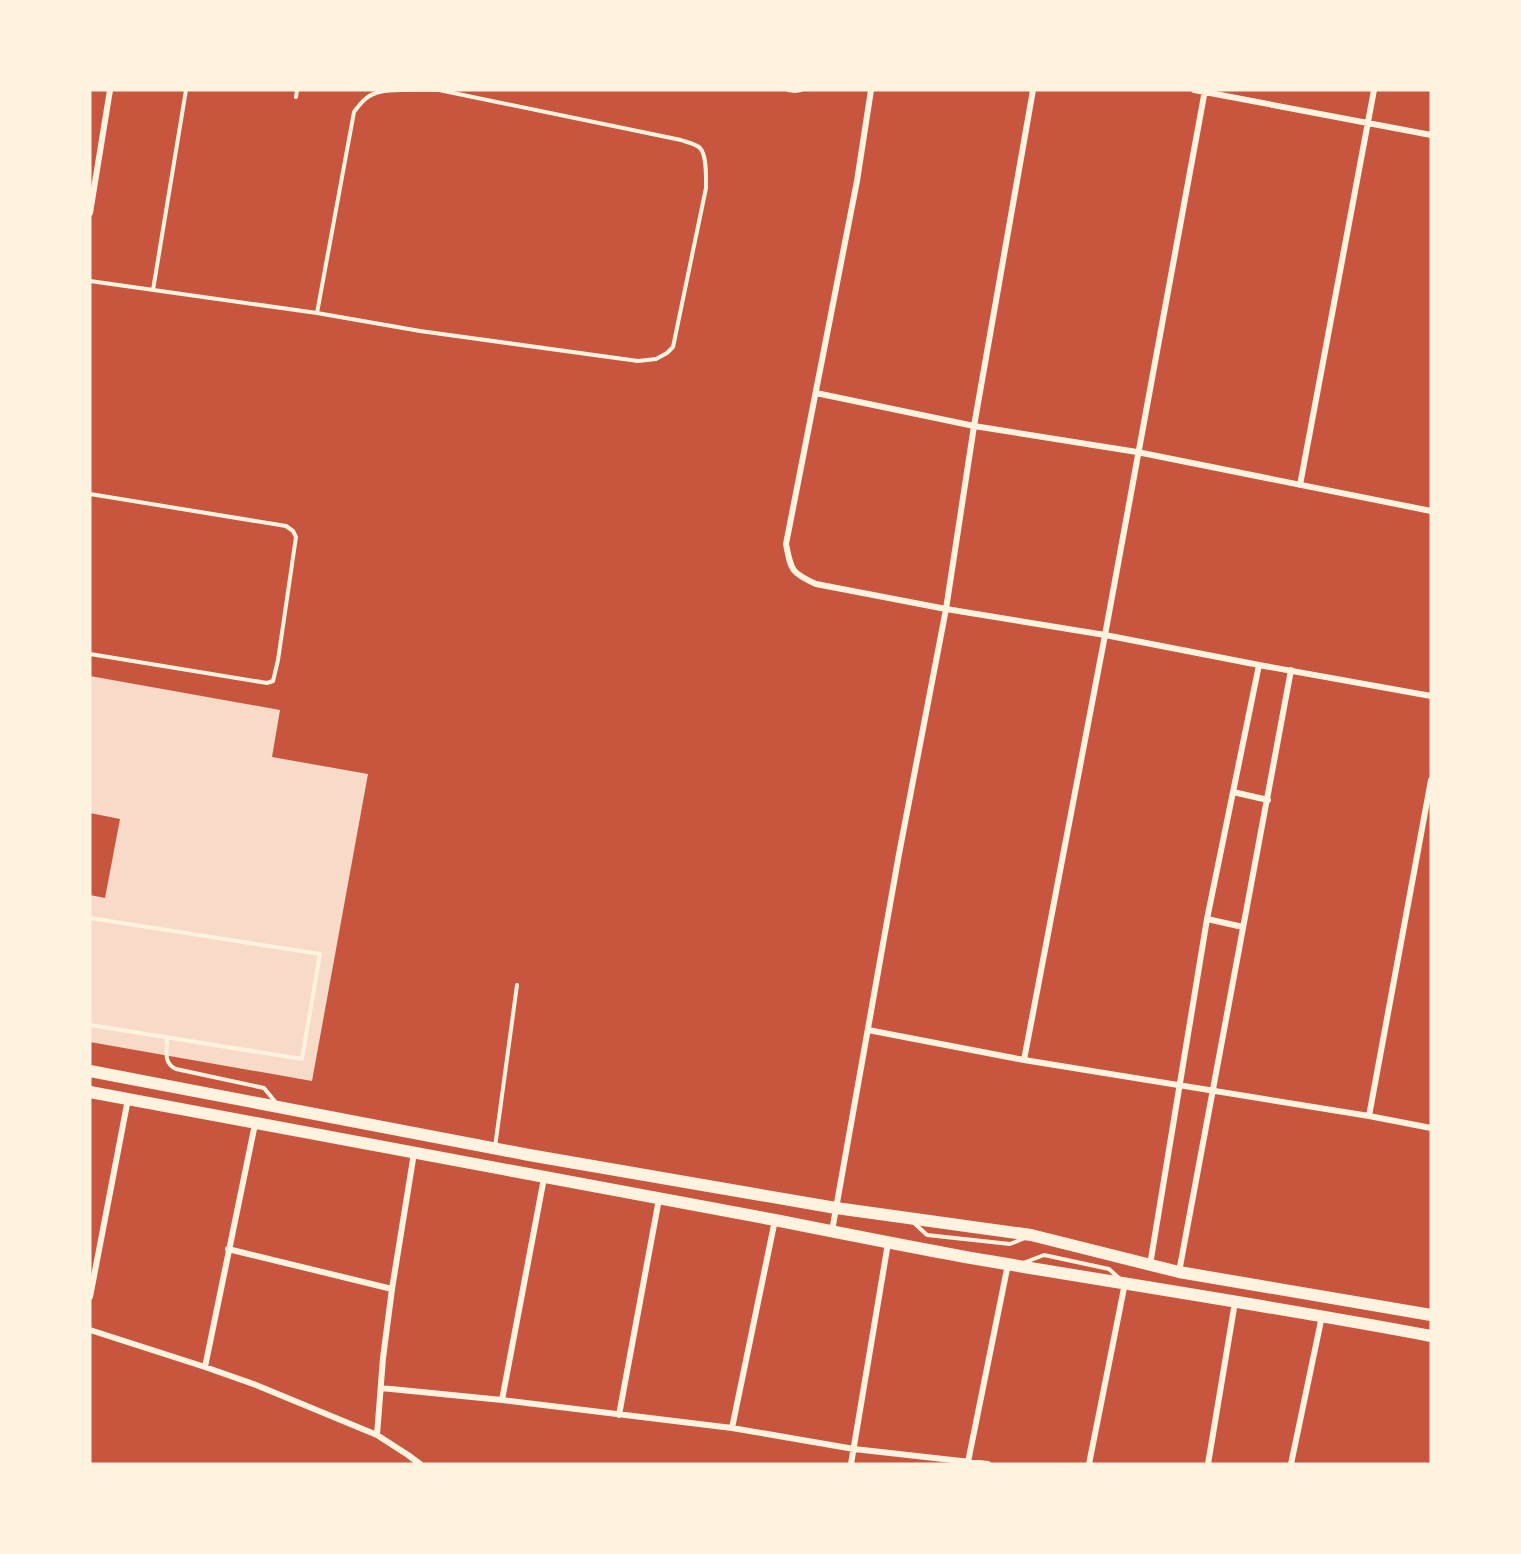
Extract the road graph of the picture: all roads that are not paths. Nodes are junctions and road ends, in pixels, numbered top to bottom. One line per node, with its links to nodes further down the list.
1 (110, 90): 14 (street)
2 (186, 90): 16 (lane)
3 (297, 90): 11 (lane)
4 (788, 90): 5 (lane)
5 (801, 90)
6 (871, 90): 18 (street)
7 (1033, 90): 19 (street)
8 (1194, 90): 10 (street)
9 (1374, 90): 12 (street)
10 (1204, 91): 12 (street); 20 (street)
11 (296, 97)
12 (1368, 123): 13 (street); 21 (street)
13 (1431, 135)
14 (90, 213)
15 (90, 281): 16 (lane)
16 (153, 290): 17 (lane)
17 (317, 313): 17 (lane)
18 (816, 393): 19 (street); 24 (street)
19 (974, 426): 20 (street); 24 (street)
20 (1137, 452): 21 (street); 25 (street)
21 (1300, 485): 23 (street)
22 (90, 494): 26 (lane)
23 (1431, 511)
24 (946, 609): 25 (street); 38 (street)
25 (1105, 635): 27 (street); 40 (street)
26 (90, 654)
27 (1259, 665): 28 (street); 31 (street)
28 (1291, 670): 29 (street); 32 (street)
29 (1431, 696)
30 (1431, 780): 47 (street)
31 (1233, 792): 32 (street); 34 (street)
32 (1268, 800): 35 (street)
33 (90, 918): 39 (lane)
34 (1207, 919): 35 (street); 42 (street)
35 (1243, 927): 43 (street)
36 (517, 985): 50 (lane)
37 (90, 1025): 39 (lane)
38 (868, 1030): 40 (street); 54 (street)
39 (167, 1038): 46 (lane)
40 (1024, 1059): 42 (street)
41 (90, 1071): 46 (main road)
42 (1179, 1086): 43 (street); 60 (street)
43 (1212, 1091): 47 (street); 61 (street)
44 (90, 1092): 45 (main road)
45 (128, 1099): 48 (main road); 64 (street)
46 (279, 1107): 50 (main road)
47 (1369, 1116): 49 (street)
48 (255, 1124): 51 (main road); 58 (street)
49 (1431, 1128)
50 (494, 1148): 54 (main road)
51 (414, 1153): 52 (main road); 63 (street)
52 (544, 1178): 53 (main road); 72 (street)
53 (659, 1199): 55 (main road); 73 (street)
54 (836, 1208): 56 (street); 60 (main road)
55 (775, 1220): 56 (main road); 74 (street)
56 (832, 1231): 57 (main road)
57 (888, 1243): 59 (main road); 76 (street)
58 (228, 1249): 63 (street); 70 (street)
59 (1012, 1264): 62 (main road); 77 (street)
60 (1150, 1265): 61 (main road)
61 (1179, 1272): 67 (main road)
62 (1125, 1283): 65 (main road); 81 (street)
63 (392, 1289): 71 (street)
64 (90, 1297)
65 (1234, 1302): 66 (main road); 82 (street)
66 (1322, 1315): 69 (main road); 83 (street)
67 (1431, 1315)
68 (90, 1330): 70 (street)
69 (1431, 1336)
70 (205, 1367): 75 (street)
71 (381, 1388): 72 (street); 75 (street)
72 (502, 1400): 73 (street)
73 (619, 1415): 74 (street)
74 (732, 1428): 76 (street)
75 (377, 1435): 78 (street)
76 (854, 1449): 77 (street); 79 (street)
77 (968, 1462): 80 (street)
78 (420, 1464)
79 (851, 1464)
80 (988, 1464)
81 (1089, 1464)
82 (1208, 1464)
83 (1292, 1464)

